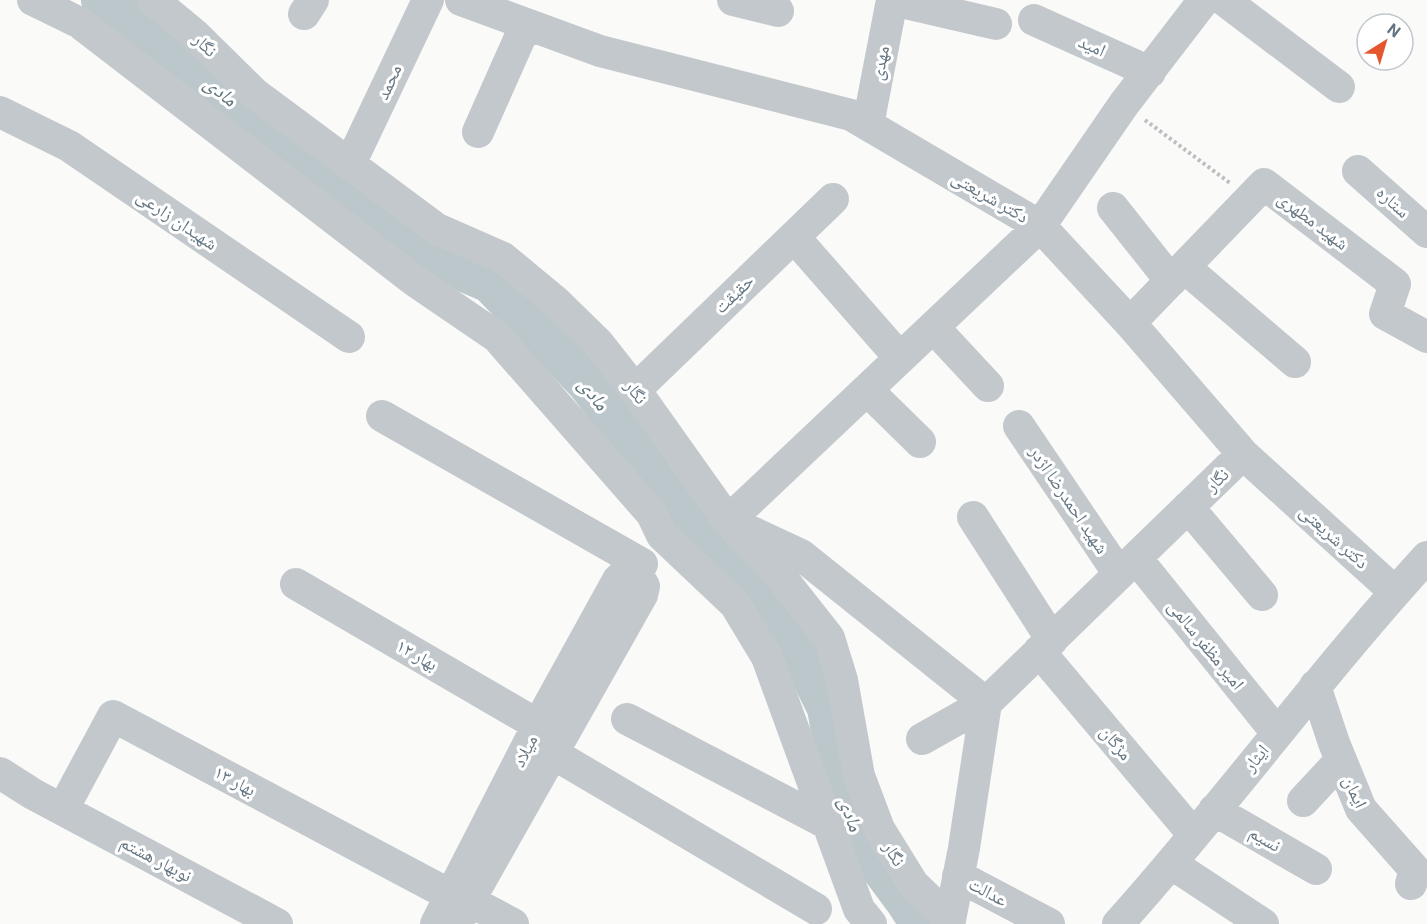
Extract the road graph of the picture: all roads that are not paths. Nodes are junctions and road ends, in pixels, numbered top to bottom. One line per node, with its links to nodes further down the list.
1 (33, 0): 42 (street)
2 (153, 0): 18 (street, نگار)
3 (428, 0): 18 (street, محمد)
4 (460, 0): 10 (street, دکتر شریعتی)
5 (733, 0): 9 (street)
6 (892, 0): 12 (street); 16 (street, مهدی)
7 (1204, 0): 13 (street)
8 (1224, 0): 14 (street)
9 (778, 11)
10 (508, 13): 16 (street, دکتر شریعتی); 17 (street)
11 (1034, 20): 13 (street, امید)
12 (996, 24)
13 (1150, 72): 22 (street)
14 (1339, 87)
15 (0, 112): 29 (street, شهیدان زارعی)
16 (868, 125): 22 (street, دکتر شریعتی)
17 (478, 132)
18 (350, 164): 33 (street, نگار)
19 (1358, 171): 23 (street, ستاره)
20 (833, 199): 24 (street, حقیقت)
21 (1113, 208): 25 (street)
22 (1040, 226): 26 (street, دکتر شریعتی); 27 (street)
23 (1427, 232)
24 (794, 237): 30 (street); 33 (street, حقیقت)
25 (1177, 274): 26 (street, شهید مطهری); 28 (street, شهید مطهری); 31 (street)
26 (1130, 323): 38 (street, دکتر شریعتی)
27 (933, 327): 30 (street); 32 (street)
28 (1427, 336)
29 (349, 337)
30 (900, 358): 34 (street)
31 (1295, 363)
32 (988, 386)
33 (635, 390): 41 (street, نگار)
34 (867, 390): 37 (street); 41 (street)
35 (382, 416): 45 (street)
36 (1019, 426): 44 (street, شهید احمدرضا اژدر)
37 (920, 442)
38 (1243, 454): 39 (street, نگار); 47 (street, دکتر شریعتی)
39 (1188, 507): 44 (street, نگار); 48 (street)
40 (973, 516): 49 (street, مژگان)
41 (728, 521): 51 (street); 72 (street, نگار)
42 (662, 535): 45 (street); 64 (street)
43 (1427, 556): 47 (street)
44 (1128, 566): 49 (street, نگار); 54 (street, امیر مظفر سالمی)
45 (634, 579): 53 (street, میلاد); 57 (street, میلاد)
46 (296, 584): 53 (street, بهار ۱۲)
47 (1395, 592): 50 (street, ایثار)
48 (1262, 595)
49 (1045, 646): 51 (street, نگار); 65 (street, مژگان)
50 (1315, 686): 54 (street, ایثار); 56 (street, ایمان)
51 (986, 703): 55 (street); 69 (street, نگار)
52 (627, 719): 64 (street)
53 (538, 725): 57 (street, میلاد)
54 (1277, 732): 63 (street, ایثار)
55 (922, 739)
56 (1341, 760): 61 (street); 68 (street, ایمان)
57 (538, 763): 70 (street, میلاد); 71 (street, میلاد)
58 (0, 773): 60 (street)
59 (0, 790): 60 (street)
60 (33, 794): 62 (street, نوبهار هشتم)
61 (1303, 801)
62 (63, 809): 70 (street, بهار ۱۳); 73 (street, نوبهار هشتم)
63 (1214, 810): 65 (street, ایثار); 67 (street, نسیم)
64 (828, 824): 76 (street)
65 (1193, 834): 66 (street, ایثار)
66 (1172, 864): 78 (street, ایثار); 79 (street)
67 (1316, 869)
68 (1418, 871)
69 (958, 876): 72 (street, نگار); 77 (street, عدالت)
70 (458, 906): 74 (street, میلاد); 75 (street)
71 (816, 909)
72 (950, 922)
73 (278, 924)
74 (436, 924)
75 (513, 924)
76 (871, 924)
77 (1049, 924)
78 (1118, 924)
79 (1263, 924)

